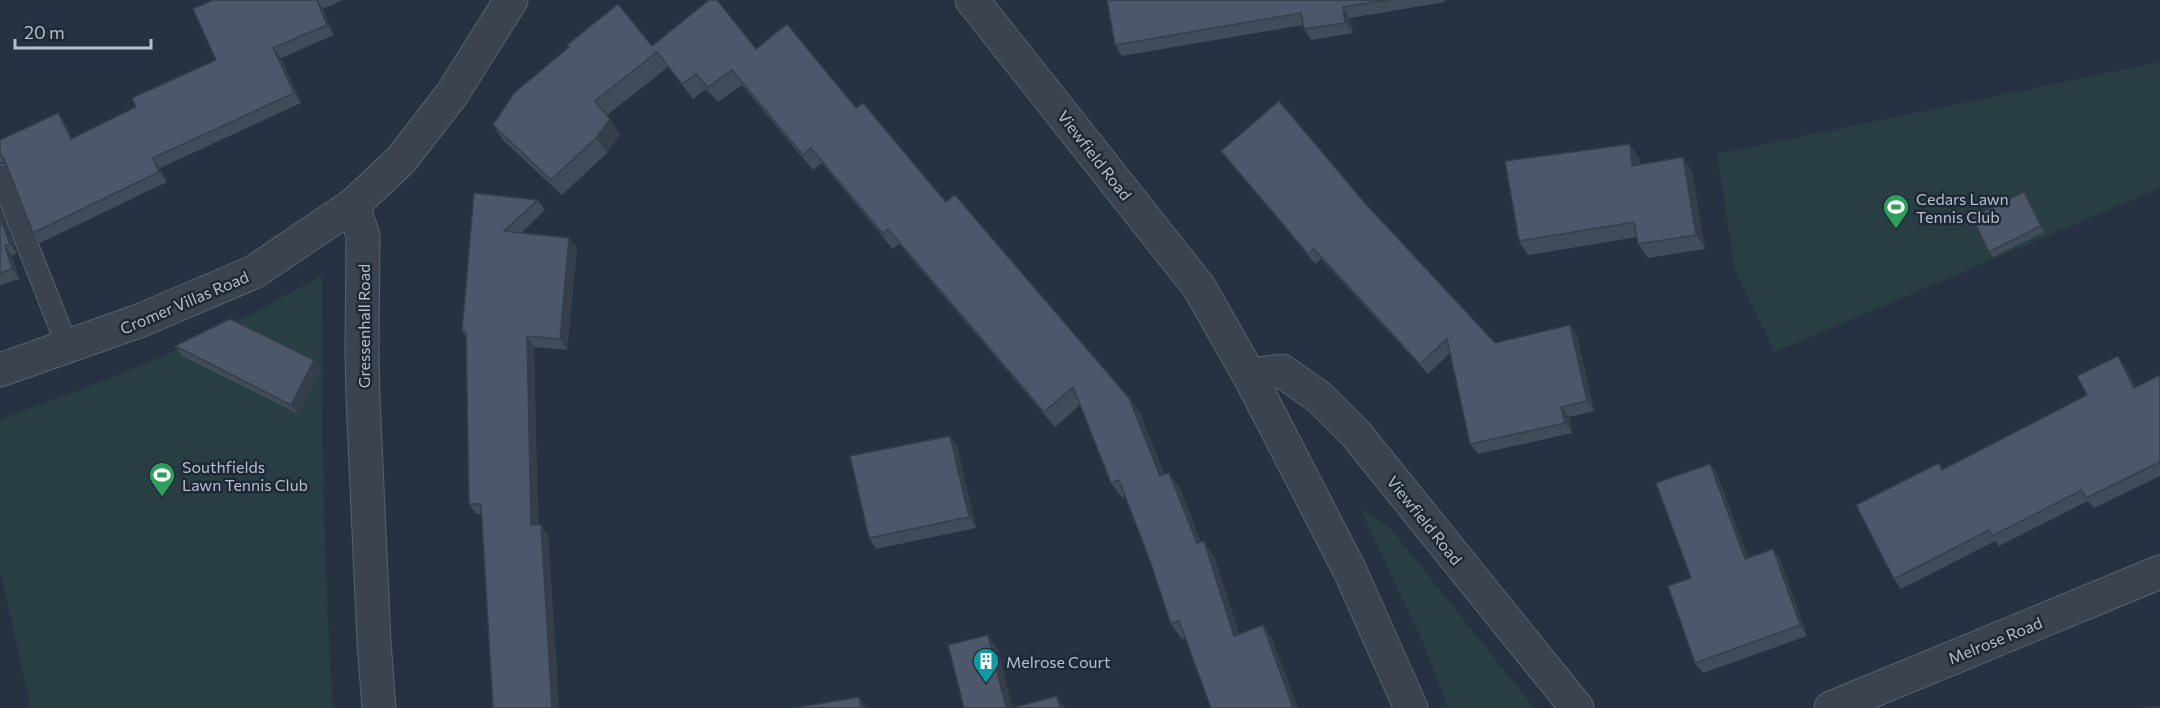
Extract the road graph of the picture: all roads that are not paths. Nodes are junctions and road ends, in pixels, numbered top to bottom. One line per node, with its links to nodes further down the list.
1 (511, 0): 4 (street)
2 (972, 0): 7 (street, Viewfield Road)
3 (0, 175): 5 (lane)
4 (353, 205): 5 (street, Cromer Villas Road); 9 (street, Gressenhall Road)
5 (68, 348): 6 (street, Cromer Villas Road)
6 (0, 370)
7 (1249, 375): 10 (street, Viewfield Road); 11 (street, Viewfield Road)
8 (2160, 572): 12 (street, Melrose Road)
9 (379, 708)
10 (1411, 708)
11 (1577, 708)
12 (1831, 708)

